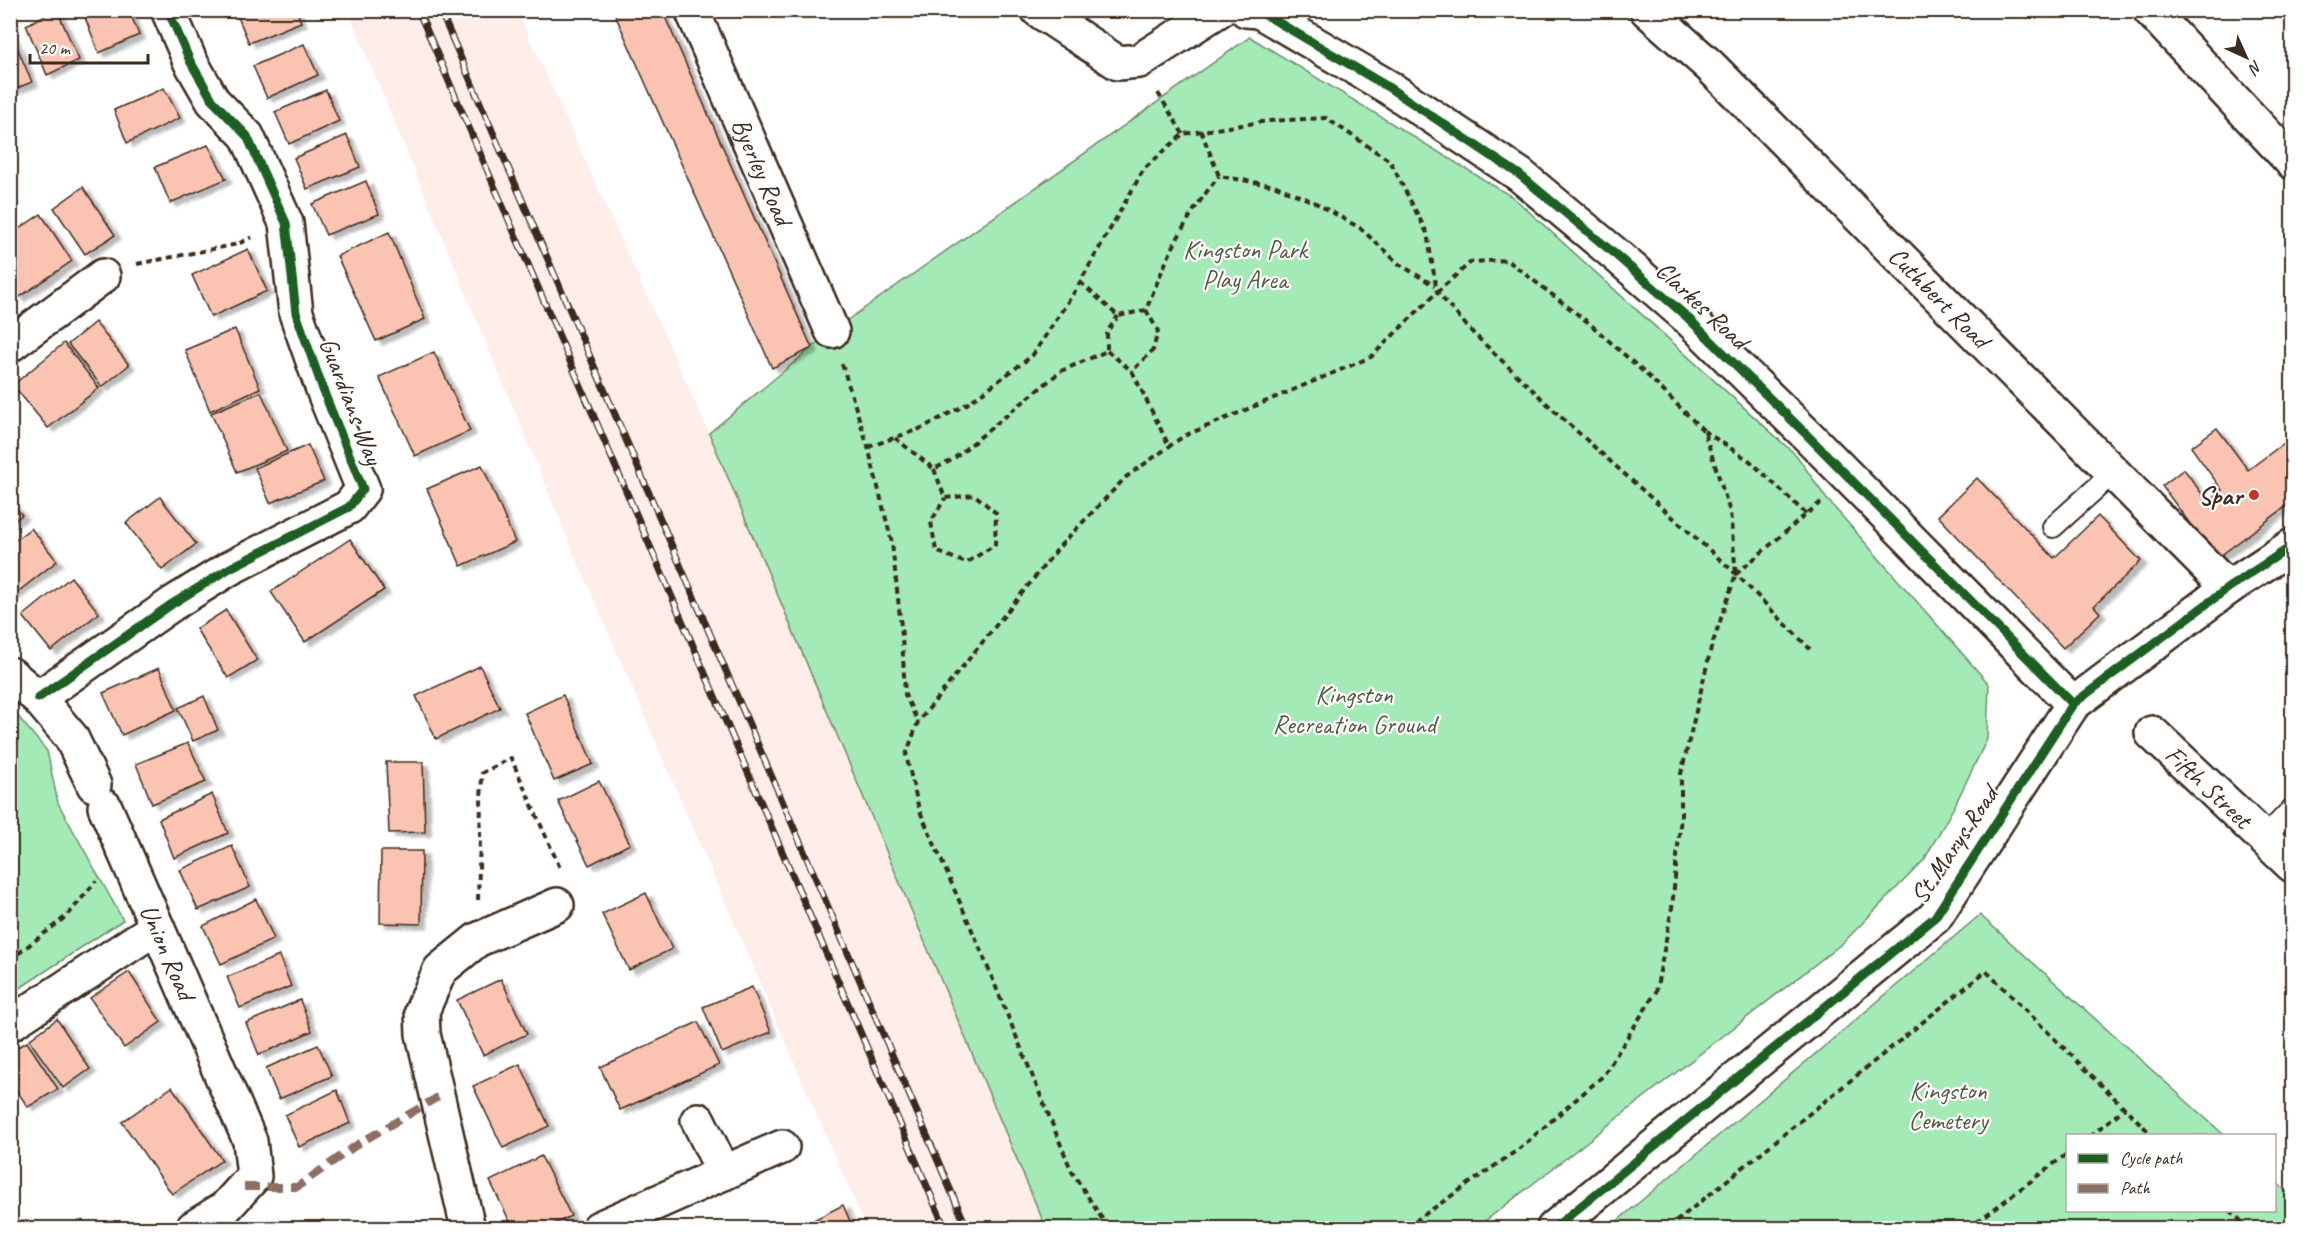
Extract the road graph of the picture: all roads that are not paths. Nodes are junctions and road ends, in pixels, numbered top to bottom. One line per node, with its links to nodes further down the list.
1 (168, 10): 17 (street, Guardians Way)
2 (692, 10): 10 (street, Byerley Road)
3 (1038, 10): 4 (street)
4 (1219, 10)
5 (1246, 10): 18 (street, Clarkes Road)
6 (1647, 10): 12 (street, Cuthbert Road)
7 (2150, 10): 8 (street)
8 (2292, 162)
9 (103, 276): 11 (street)
10 (832, 332)
11 (12, 340)
12 (2113, 473): 13 (lane); 15 (street, Cuthbert Road)
13 (2053, 527)
14 (2292, 546): 15 (street, St Marys Road)
15 (2228, 588): 18 (street, St Marys Road)
16 (10, 674): 17 (street, Union Road)
17 (38, 698): 24 (street, Union Road)
18 (2073, 705): 32 (street, St Marys Road)
19 (2152, 733): 21 (street, Fifth Street)
20 (2292, 809): 21 (lane)
21 (2264, 838): 22 (street, Fifth Street)
22 (2292, 866)
23 (557, 905): 30 (street)
24 (157, 927): 25 (street); 29 (street, Union Road)
25 (10, 1024)
26 (698, 1120): 28 (street)
27 (782, 1147): 28 (street)
28 (724, 1173): 31 (street)
29 (193, 1228)
30 (468, 1228)
31 (599, 1228)
32 (1554, 1228)

